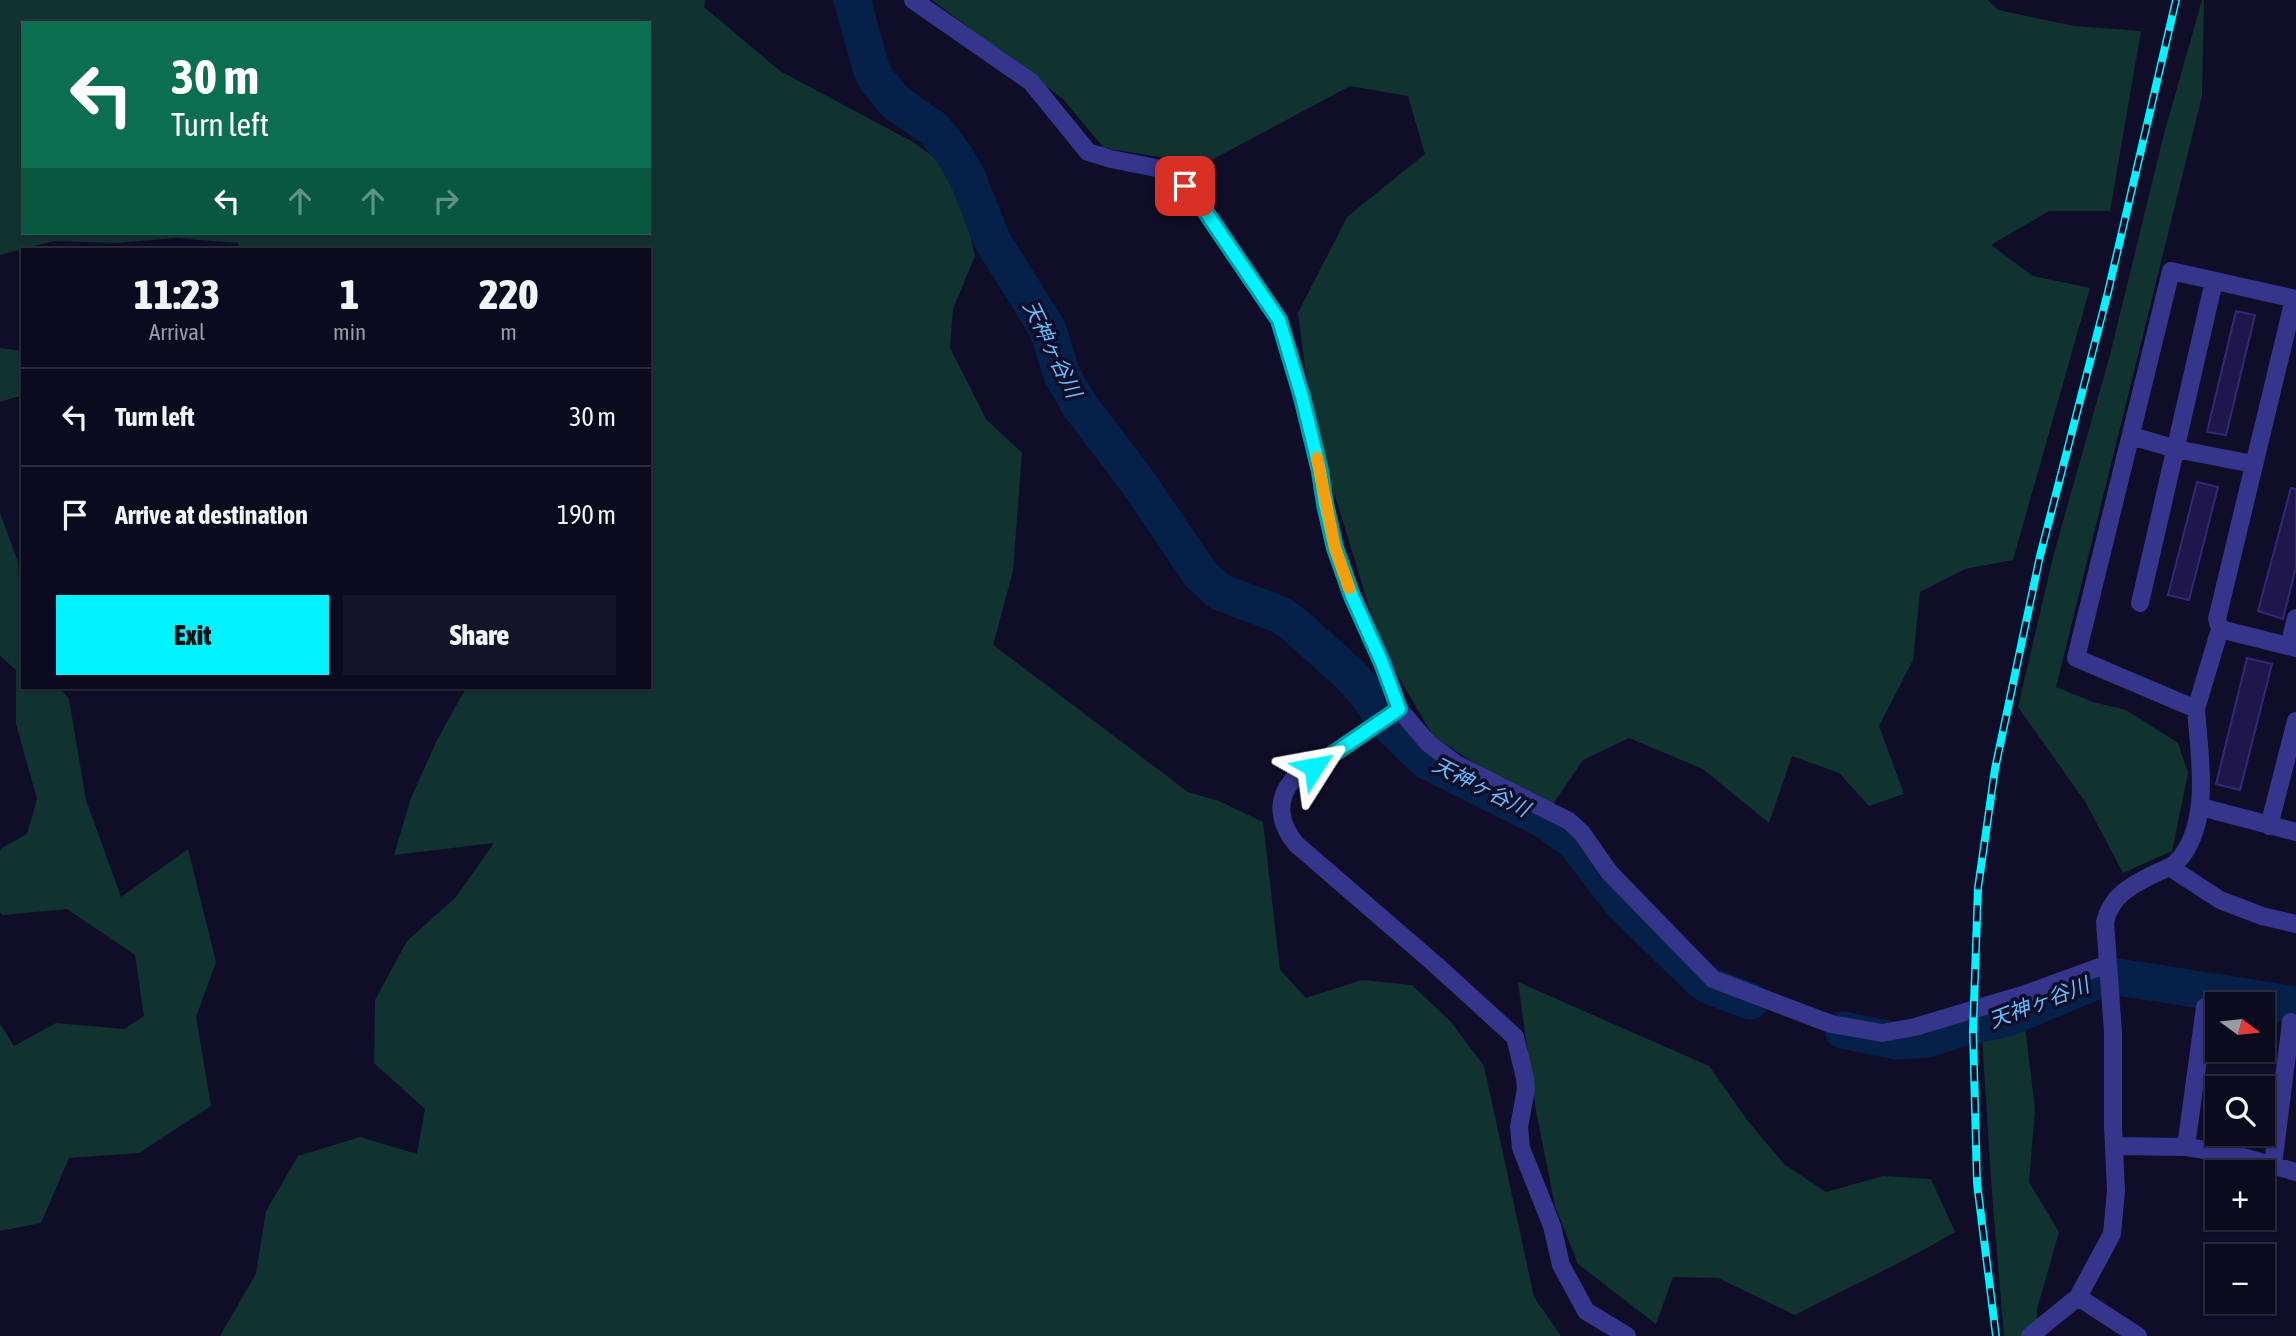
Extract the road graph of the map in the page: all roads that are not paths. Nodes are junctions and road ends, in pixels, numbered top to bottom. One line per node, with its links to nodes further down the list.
1 (913, 0): 12 (street)
2 (2214, 281): 3 (street); 4 (street); 5 (street)
3 (2295, 299): 6 (street)
4 (2132, 436): 5 (street); 11 (street)
5 (2176, 449): 6 (street); 7 (street)
6 (2253, 464): 9 (street)
7 (2140, 603)
8 (2296, 618): 10 (street)
9 (2220, 629): 10 (street); 11 (street)
10 (2293, 647)
11 (2196, 709): 14 (street)
12 (1389, 716): 19 (street); 29 (street)
13 (2296, 721): 15 (street)
14 (2200, 807): 15 (street); 17 (street)
15 (2269, 826): 16 (street)
16 (2296, 832)
17 (2171, 868): 18 (street); 19 (street)
18 (2296, 924)
19 (2108, 965): 22 (street)
20 (2205, 1007): 23 (street)
21 (2291, 1022): 25 (street)
22 (2114, 1146): 23 (street); 28 (street)
23 (2186, 1147): 24 (street)
24 (2252, 1160)
25 (2274, 1160)
26 (2275, 1166): 27 (street)
27 (2296, 1172)
28 (2078, 1297): 30 (street); 31 (street)
29 (1627, 1336)
30 (2030, 1336)
31 (2138, 1336)

